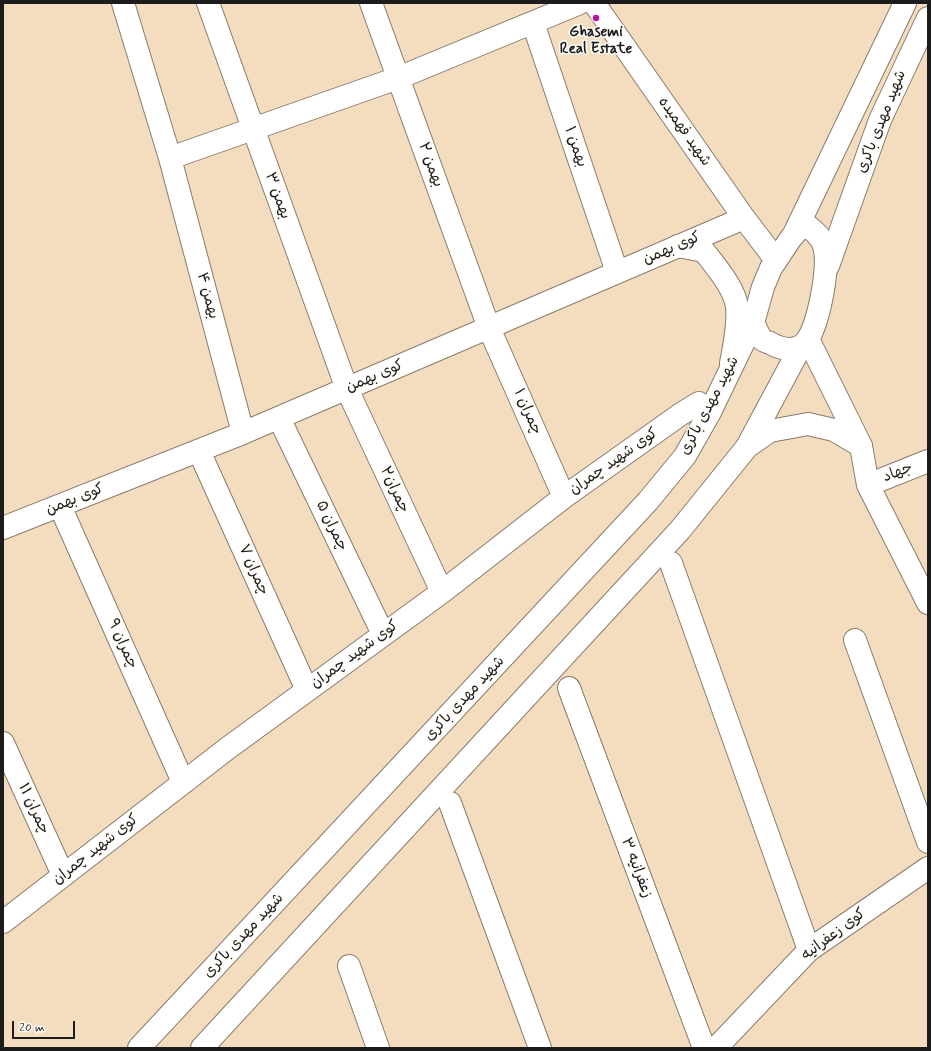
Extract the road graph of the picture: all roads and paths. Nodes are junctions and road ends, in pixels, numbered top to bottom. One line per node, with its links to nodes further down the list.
1 (123, 3): 11 (street, بهمن ۴)
2 (208, 3): 10 (street, بهمن ۳)
3 (371, 3): 9 (street, بهمن ۲)
4 (580, 3): 8 (street)
5 (594, 3): 12 (street, شهید فهمیده)
6 (905, 3): 13 (street, شهید مهدی باکری)
7 (928, 18): 17 (street, شهید مهدی باکری)
8 (533, 23): 9 (street); 16 (street, بهمن ۱)
9 (398, 78): 10 (street); 19 (street, بهمن ۲)
10 (253, 129): 11 (street); 22 (street, بهمن ۳)
11 (170, 158): 25 (street, بهمن ۴)
12 (744, 218): 14 (street, کوی بهمن); 15 (street, شهید فهمیده)
13 (794, 234): 15 (street, شهید مهدی باکری); 17 (street)
14 (678, 246): 16 (street, کوی بهمن); 21 (street)
15 (776, 260): 18 (street, شهید مهدی باکری)
16 (617, 272): 19 (street, کوی بهمن)
17 (825, 273): 20 (street)
18 (753, 323): 20 (street); 21 (street, شهید مهدی باکری)
19 (489, 328): 22 (street, کوی بهمن); 31 (street, چمران ۱)
20 (804, 343): 26 (street); 27 (street)
21 (729, 373): 23 (street, شهید مهدی باکری)
22 (346, 389): 24 (street, کوی بهمن); 35 (street, چمران۲)
23 (710, 412): 31 (street, کوی شهید چمران); 50 (street, شهید مهدی باکری)
24 (280, 418): 25 (street, کوی بهمن); 37 (street, چمران ۵)
25 (243, 433): 28 (street, کوی بهمن)
26 (861, 446): 27 (street); 30 (street)
27 (748, 447): 51 (street)
28 (199, 451): 32 (street, کوی بهمن); 40 (street, چمران ۷)
29 (928, 461): 30 (street, جهاد)
30 (868, 484): 36 (street)
31 (564, 497): 35 (street, کوی شهید چمران)
32 (60, 506): 33 (street, کوی بهمن); 42 (street, چمران ۹)
33 (3, 528)
34 (671, 563): 48 (street)
35 (442, 592): 37 (street, کوی شهید چمران)
36 (928, 603)
37 (383, 634): 40 (street, کوی شهید چمران)
38 (855, 640): 44 (street)
39 (569, 688): 54 (street, زعفرانیه ۳)
40 (307, 690): 42 (street, کوی شهید چمران)
41 (3, 743): 46 (street, چمران ۱۱)
42 (183, 782): 46 (street, کوی شهید چمران)
43 (450, 803): 53 (street)
44 (928, 842)
45 (928, 868): 48 (street, کوی زعفرانیه)
46 (63, 875): 47 (street, کوی شهید چمران)
47 (3, 922)
48 (809, 950): 55 (street, کوی زعفرانیه)
49 (349, 966): 52 (street)
50 (140, 1048)
51 (202, 1048)
52 (378, 1048)
53 (540, 1048)
54 (704, 1048)
55 (716, 1048)

